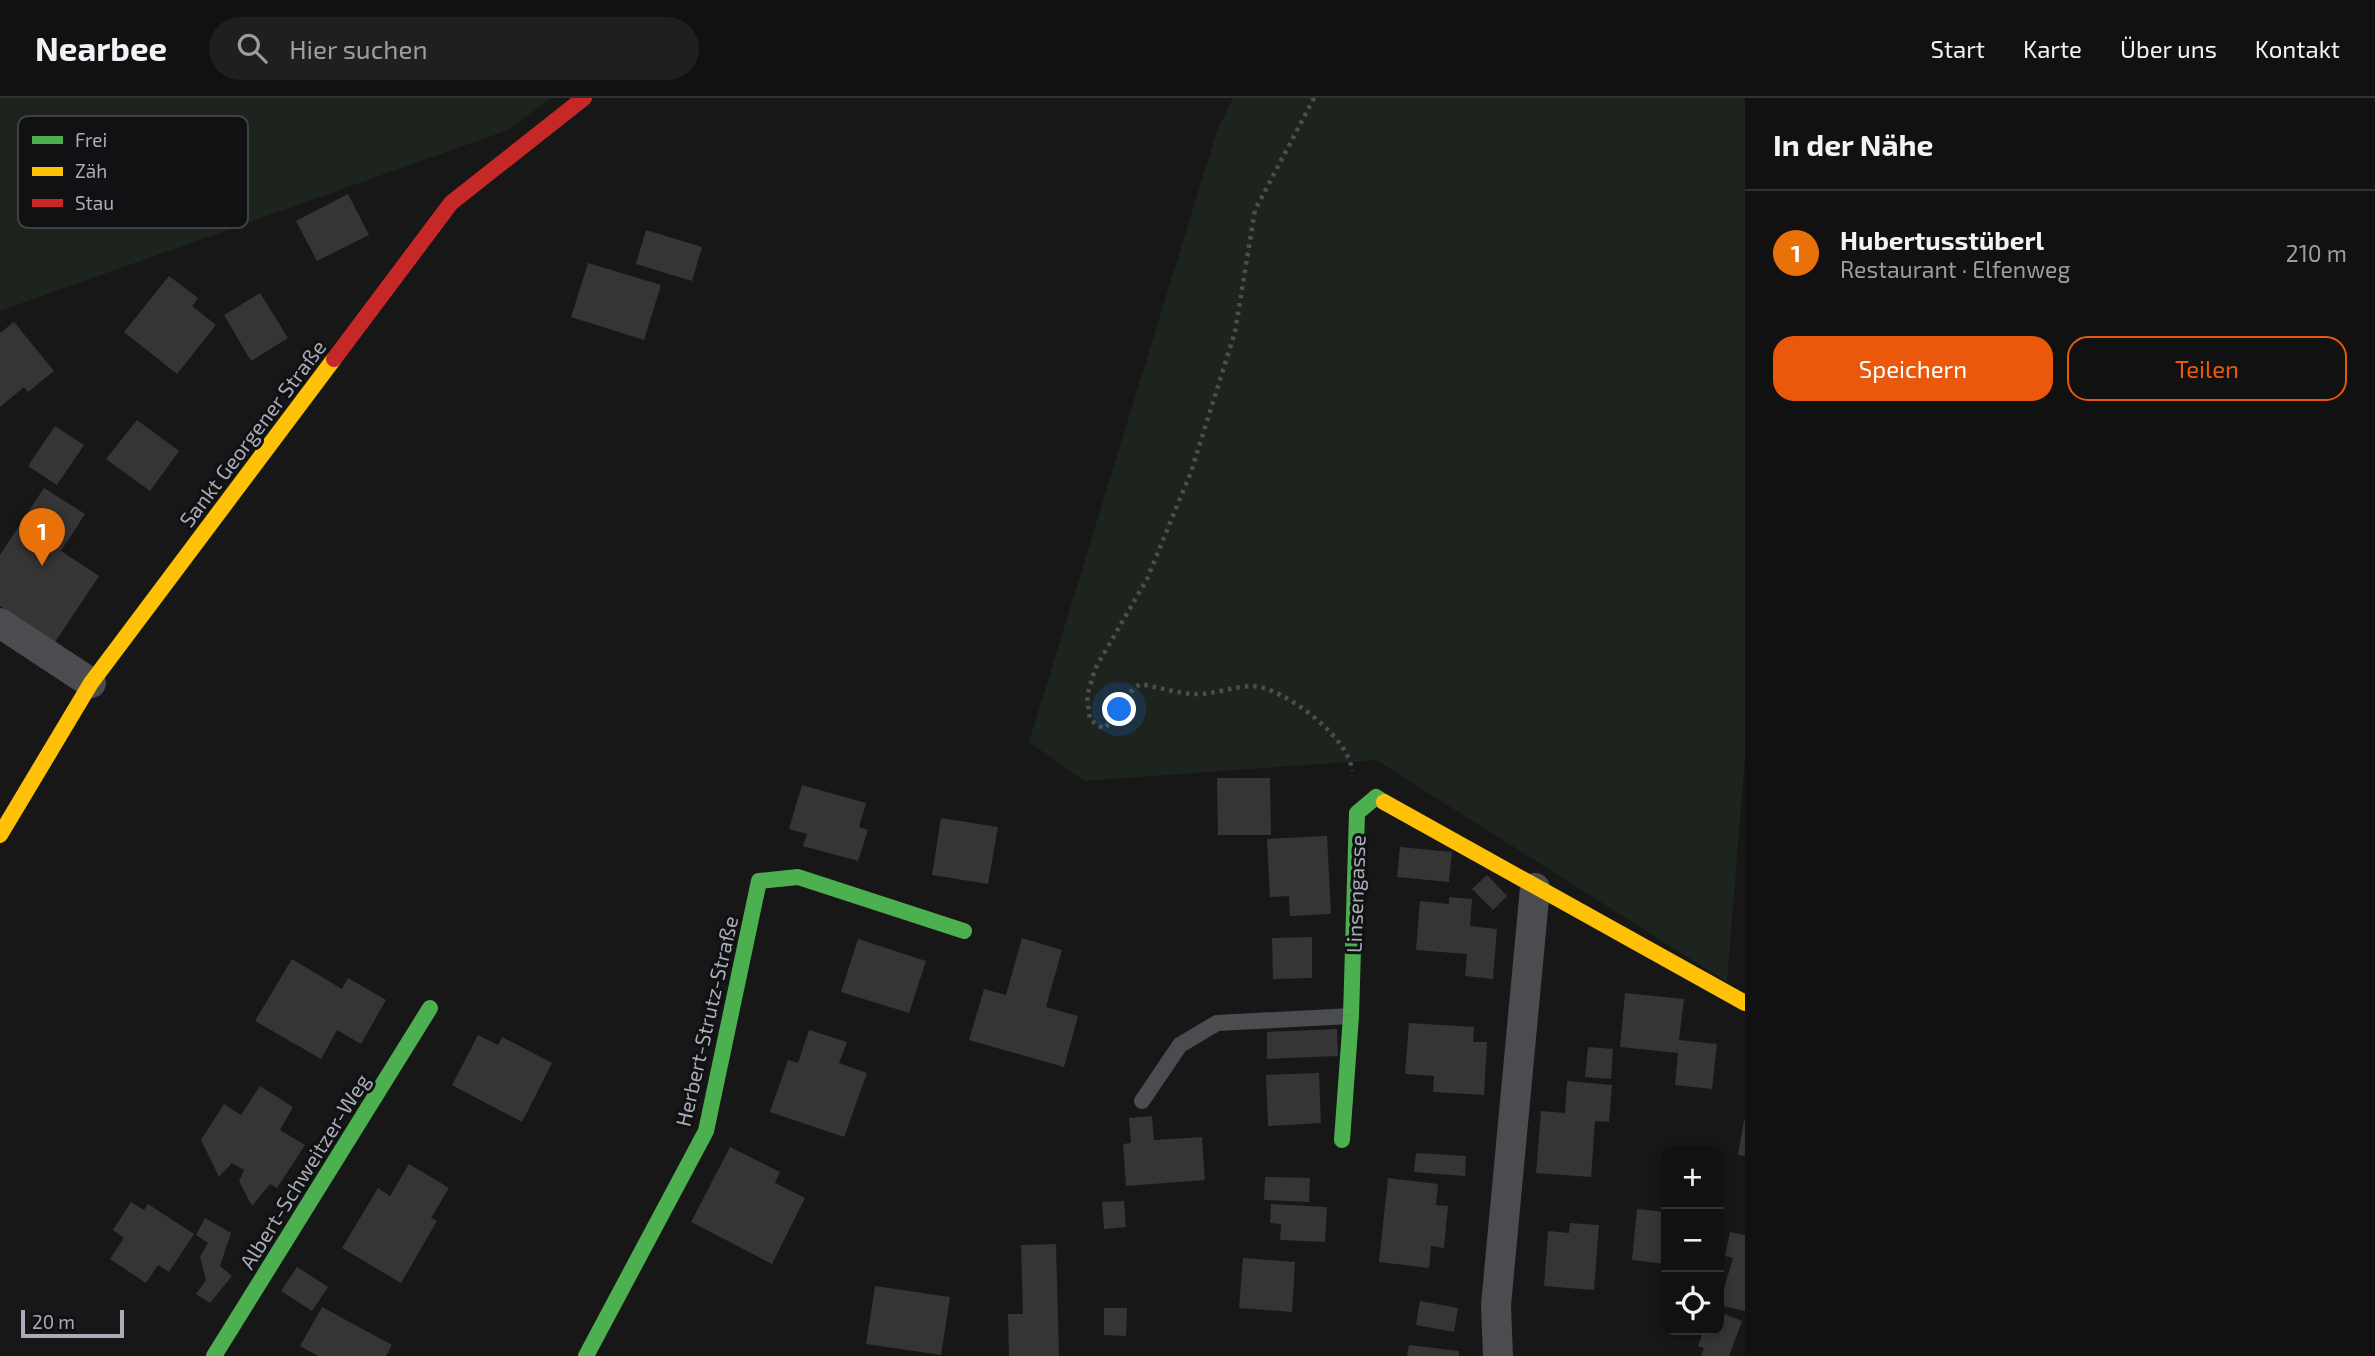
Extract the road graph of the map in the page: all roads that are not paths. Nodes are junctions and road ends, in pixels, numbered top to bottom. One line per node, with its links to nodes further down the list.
1 (584, 98): 3 (street, Sankt Georgener Straße)
2 (0, 622): 3 (street)
3 (91, 683): 4 (street, Sankt Georgener Straße)
4 (0, 835)
5 (1535, 888): 7 (street); 9 (street, Linsengasse); 14 (street)
6 (964, 932): 13 (street, Herbert-Strutz-Straße)
7 (1745, 1003)
8 (430, 1008): 12 (street, Albert-Schweitzer-Weg)
9 (1351, 1016): 10 (lane); 11 (street, Linsengasse)
10 (1142, 1101)
11 (1342, 1140)
12 (214, 1356)
13 (586, 1356)
14 (1498, 1356)

